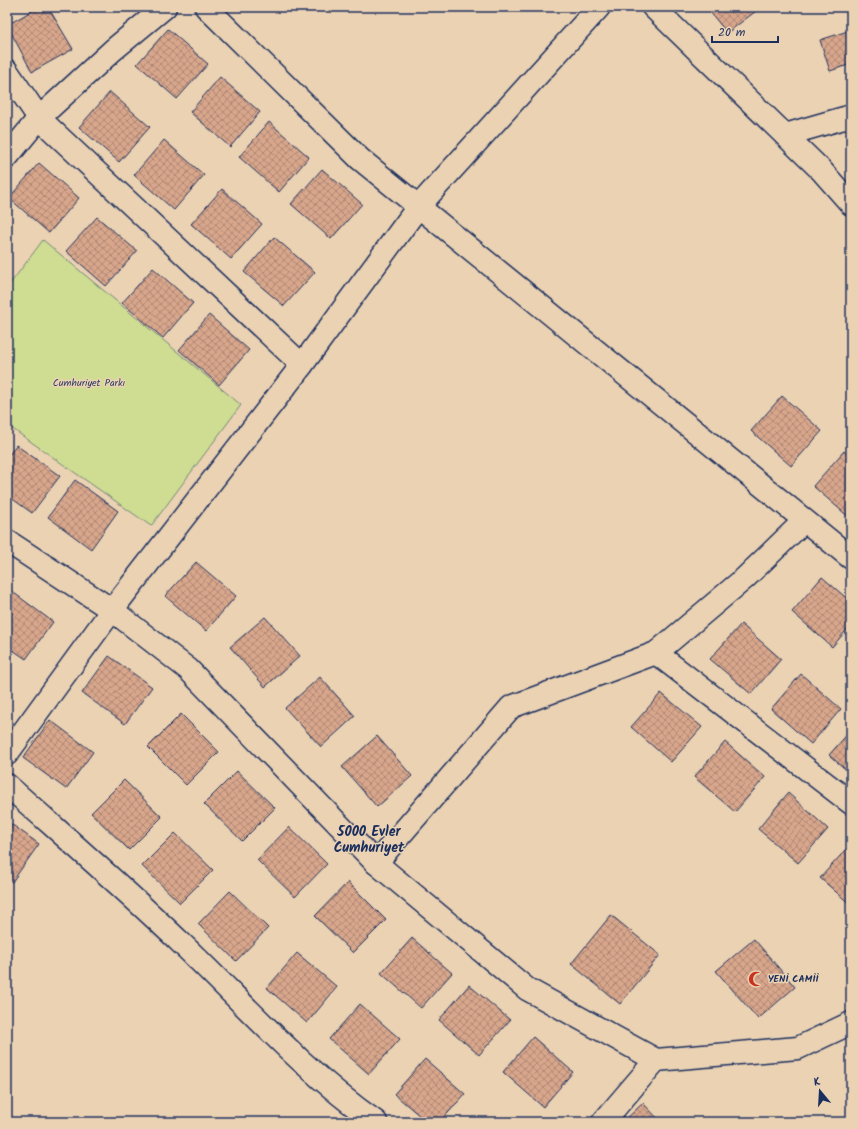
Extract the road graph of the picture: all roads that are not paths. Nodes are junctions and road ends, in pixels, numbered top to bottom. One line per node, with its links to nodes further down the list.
1 (165, 7): 7 (street)
2 (206, 7): 11 (street)
3 (599, 7): 11 (street)
4 (653, 7): 8 (street)
5 (7, 71): 7 (street)
6 (851, 116): 8 (street)
7 (39, 118): 9 (street); 12 (street)
8 (785, 135): 10 (street)
9 (7, 157)
10 (851, 204)
11 (418, 207): 12 (street); 13 (street)
12 (302, 365): 16 (street)
13 (804, 521): 15 (street); 17 (street)
14 (7, 541): 16 (street)
15 (851, 558)
16 (112, 610): 18 (street); 21 (street)
17 (656, 653): 20 (street); 21 (street)
18 (7, 754)
19 (7, 785): 24 (street)
20 (851, 803)
21 (376, 863): 23 (street)
22 (851, 1024): 23 (street)
23 (656, 1060): 25 (street)
24 (376, 1122)
25 (603, 1122)

